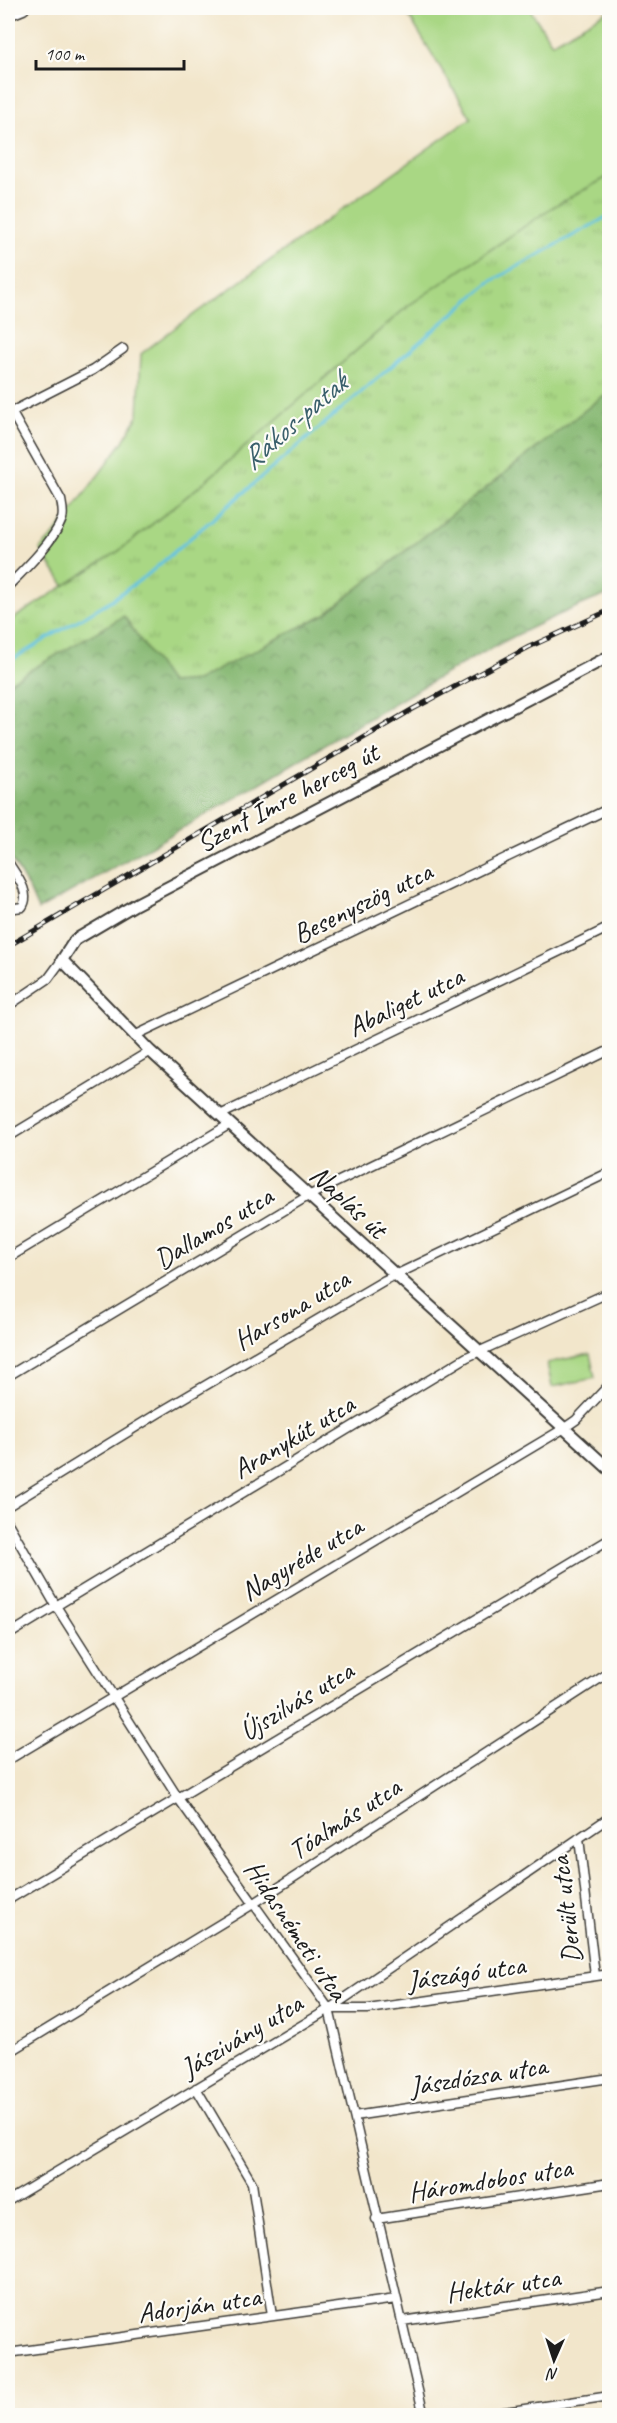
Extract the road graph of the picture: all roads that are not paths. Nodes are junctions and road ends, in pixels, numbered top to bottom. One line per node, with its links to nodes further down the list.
1 (22, 8): 2 (main road)
2 (8, 14)
3 (123, 349): 4 (street)
4 (9, 409): 5 (street)
5 (8, 586)
6 (609, 656): 11 (street, Szent Imre herceg út)
7 (609, 808): 13 (street, Besenyszög utca)
8 (8, 862): 9 (street)
9 (8, 906)
10 (609, 927): 16 (street, Abaliget utca)
11 (62, 960): 12 (street, Szent Imre herceg út); 13 (street, Naplás út)
12 (8, 1006)
13 (134, 1035): 15 (street, Naplás út)
14 (609, 1050): 20 (street, Dallamos utca)
15 (150, 1051): 16 (street, Naplás út); 18 (street)
16 (220, 1115): 17 (street, Naplás út)
17 (230, 1124): 20 (street, Naplás út); 21 (street)
18 (8, 1137)
19 (609, 1172): 22 (street, Harsona utca)
20 (308, 1196): 22 (street, Naplás út); 25 (street, Dallamos utca)
21 (8, 1258)
22 (394, 1275): 24 (street, Naplás út); 29 (street, Harsona utca)
23 (609, 1292): 24 (street, Aranykút utca)
24 (479, 1352): 27 (street, Naplás út); 32 (street, Aranykút utca)
25 (8, 1376)
26 (609, 1384): 27 (street, Nagyréde utca)
27 (563, 1429): 28 (street, Naplás út); 35 (street, Nagyréde utca)
28 (609, 1470)
29 (8, 1506)
30 (8, 1523): 32 (street, Hidasnémeti utca)
31 (609, 1539): 37 (street, Újszilvás utca)
32 (56, 1606): 33 (street, Aranykút utca); 35 (street, Hidasnémeti utca)
33 (8, 1635)
34 (609, 1672): 41 (street, Tóalmás utca)
35 (113, 1697): 36 (street, Nagyréde utca); 37 (street, Hidasnémeti utca)
36 (8, 1760)
37 (178, 1798): 40 (street, Újszilvás utca); 41 (street, Hidasnémeti utca)
38 (609, 1818): 39 (street, Jászivány utca)
39 (579, 1838): 43 (street, Derült utca); 44 (street, Jászivány utca)
40 (8, 1900)
41 (253, 1904): 44 (street, Hidasnémeti utca); 45 (street, Tóalmás utca)
42 (609, 1974): 43 (street, Jászágó utca)
43 (595, 1976): 44 (street, Jászágó utca)
44 (329, 2009): 47 (street, Jászivány utca); 48 (street, Hidasnémeti utca)
45 (8, 2053)
46 (609, 2078): 48 (street, Jászdózsa utca)
47 (196, 2088): 50 (street, Jászivány utca); 54 (street)
48 (354, 2116): 51 (street, Hidasnémeti utca)
49 (609, 2183): 51 (street, Háromdobos utca)
50 (8, 2201)
51 (376, 2219): 53 (street, Hidasnémeti utca)
52 (609, 2291): 55 (street, Hektár utca)
53 (396, 2299): 54 (street, Adorján utca); 55 (street, Hidasnémeti utca)
54 (272, 2316): 56 (street, Adorján utca)
55 (402, 2321): 58 (street, Hidasnémeti utca)
56 (8, 2353)
57 (609, 2396): 59 (street)
58 (424, 2415)
59 (478, 2415)

